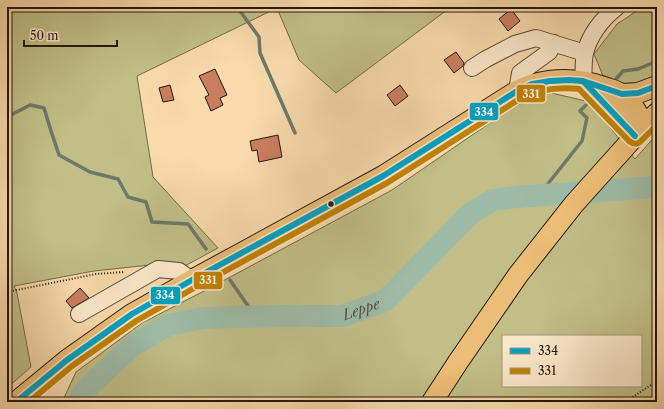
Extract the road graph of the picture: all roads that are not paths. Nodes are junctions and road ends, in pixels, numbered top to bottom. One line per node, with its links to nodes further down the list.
1 (617, 7): 3 (street)
2 (554, 43): 3 (street); 4 (street); 7 (street)
3 (585, 53): 5 (street)
4 (472, 68)
5 (583, 81): 7 (main road); 8 (main road); 9 (main road)
6 (657, 86): 8 (main road)
7 (517, 91): 10 (main road)
8 (622, 94): 9 (main road)
9 (645, 125): 13 (main road)
10 (192, 280): 11 (street); 12 (main road)
11 (79, 314)
12 (16, 402)
13 (432, 402)

